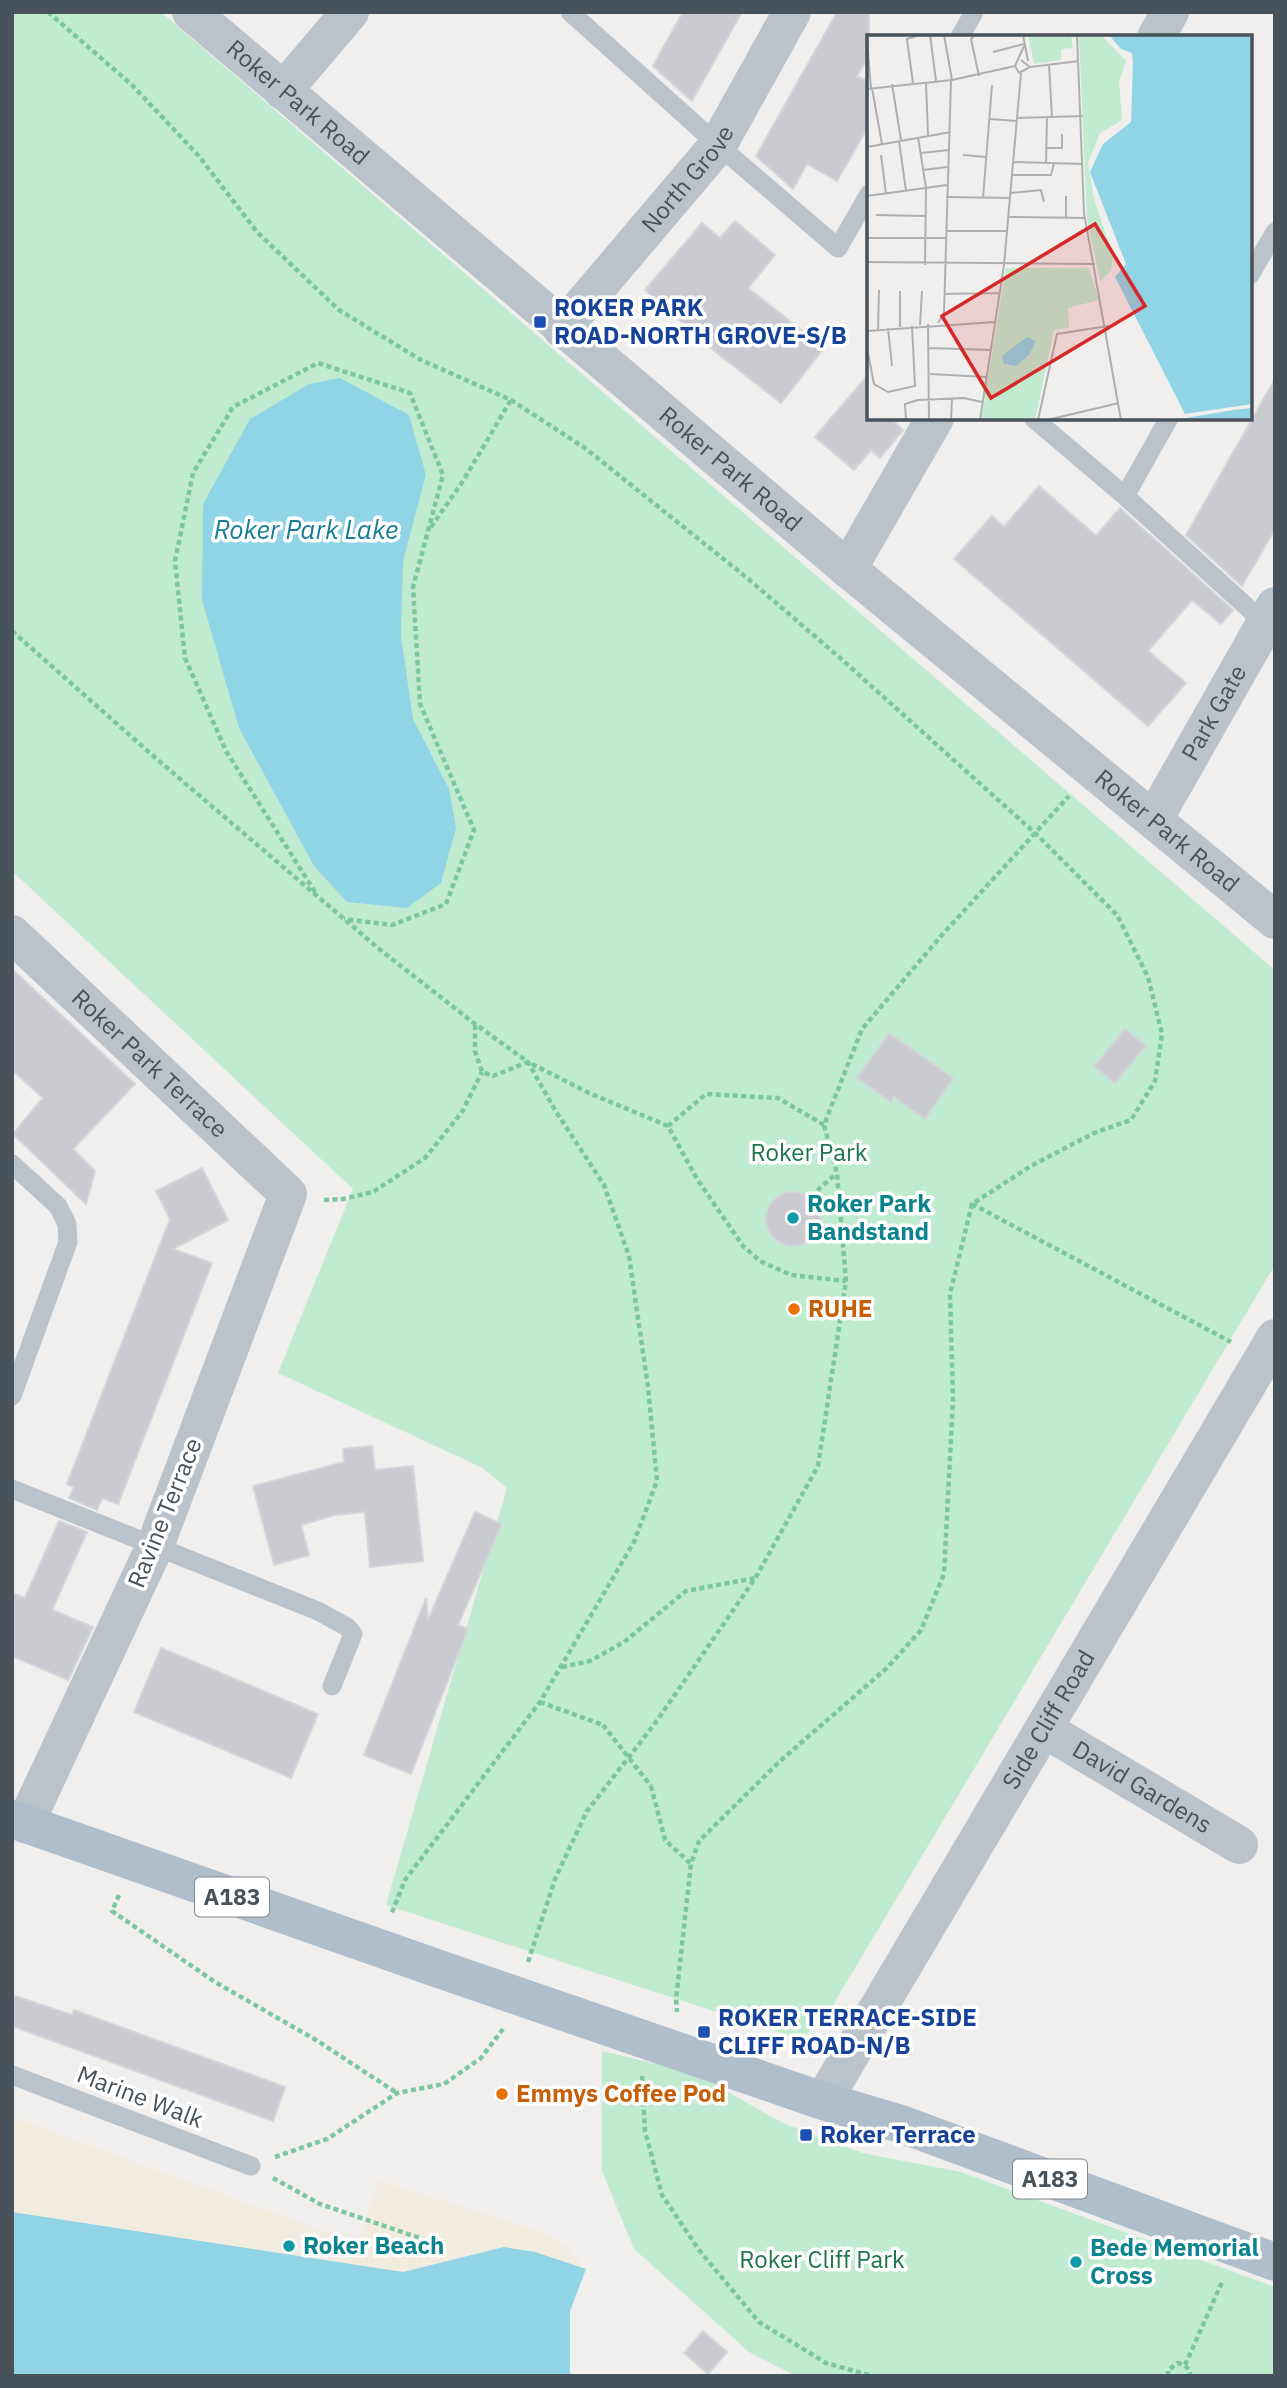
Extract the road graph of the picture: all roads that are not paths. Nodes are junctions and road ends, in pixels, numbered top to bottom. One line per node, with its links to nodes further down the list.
1 (191, 12): 9 (street, Roker Park Road)
2 (350, 12): 9 (street)
3 (792, 12): 10 (street, North Grove)
4 (974, 12): 7 (lane)
5 (1170, 12): 8 (street)
6 (579, 15): 10 (lane)
7 (961, 35)
8 (1157, 35)
9 (283, 91): 14 (street, Roker Park Road)
10 (718, 145): 11 (lane); 14 (street, North Grove)
11 (867, 197)
12 (1275, 232): 13 (lane)
13 (1252, 272)
14 (562, 329): 19 (street, Roker Park Road)
15 (934, 420): 19 (street)
16 (1035, 420): 18 (lane)
17 (1168, 420): 18 (lane)
18 (1125, 496): 20 (lane)
19 (848, 569): 21 (street, Roker Park Road)
20 (1271, 621): 21 (street, Park Gate)
21 (1154, 819): 22 (street, Roker Park Road)
22 (1275, 920)
23 (12, 934): 25 (street, Roker Park Terrace)
24 (12, 1164): 27 (lane)
25 (288, 1195): 29 (street, Ravine Terrace)
26 (1268, 1349): 31 (street, Side Cliff Road)
27 (12, 1396)
28 (12, 1489): 29 (lane)
29 (155, 1546): 30 (lane); 32 (street, Ravine Terrace)
30 (332, 1686)
31 (1044, 1729): 33 (street, David Gardens); 35 (street, Side Cliff Road)
32 (19, 1822): 35 (main road, A183, bridge)
33 (1239, 1845)
34 (12, 2075): 36 (lane, Marine Walk)
35 (823, 2101): 37 (main road, A183)
36 (251, 2166)
37 (1275, 2262)

